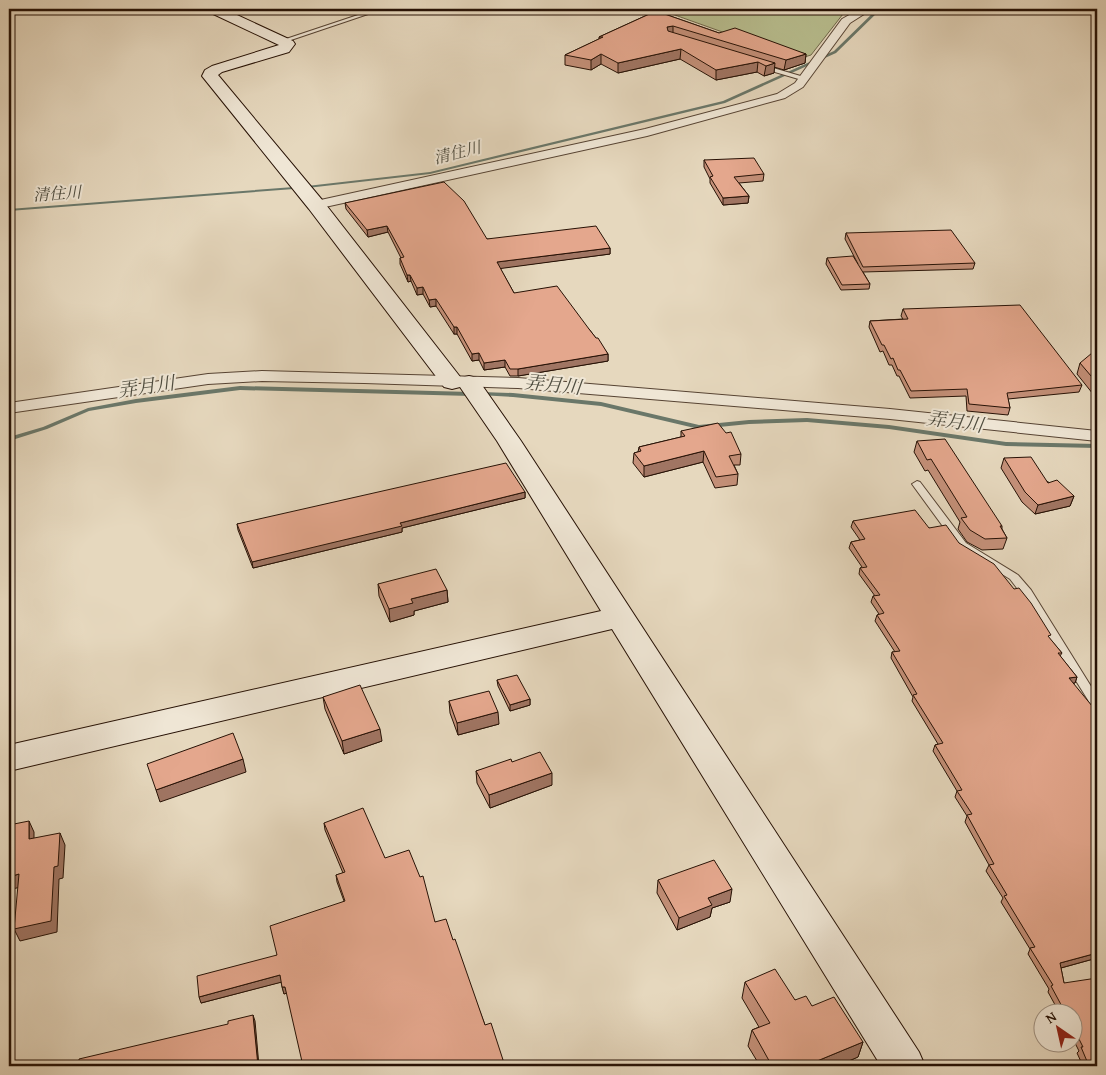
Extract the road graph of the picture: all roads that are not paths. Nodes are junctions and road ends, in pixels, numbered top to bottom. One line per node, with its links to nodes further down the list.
1 (214, 9): 4 (street)
2 (867, 9): 6 (street)
3 (366, 14): 4 (lane)
4 (283, 41): 7 (street)
5 (755, 64): 6 (lane)
6 (802, 78): 7 (street)
7 (316, 205): 8 (street)
8 (460, 383): 9 (street); 10 (street); 12 (street)
9 (9, 408)
10 (1097, 436)
11 (917, 484): 13 (lane)
12 (620, 617): 14 (street); 15 (street)
13 (1097, 705)
14 (9, 758)
15 (904, 1066)

